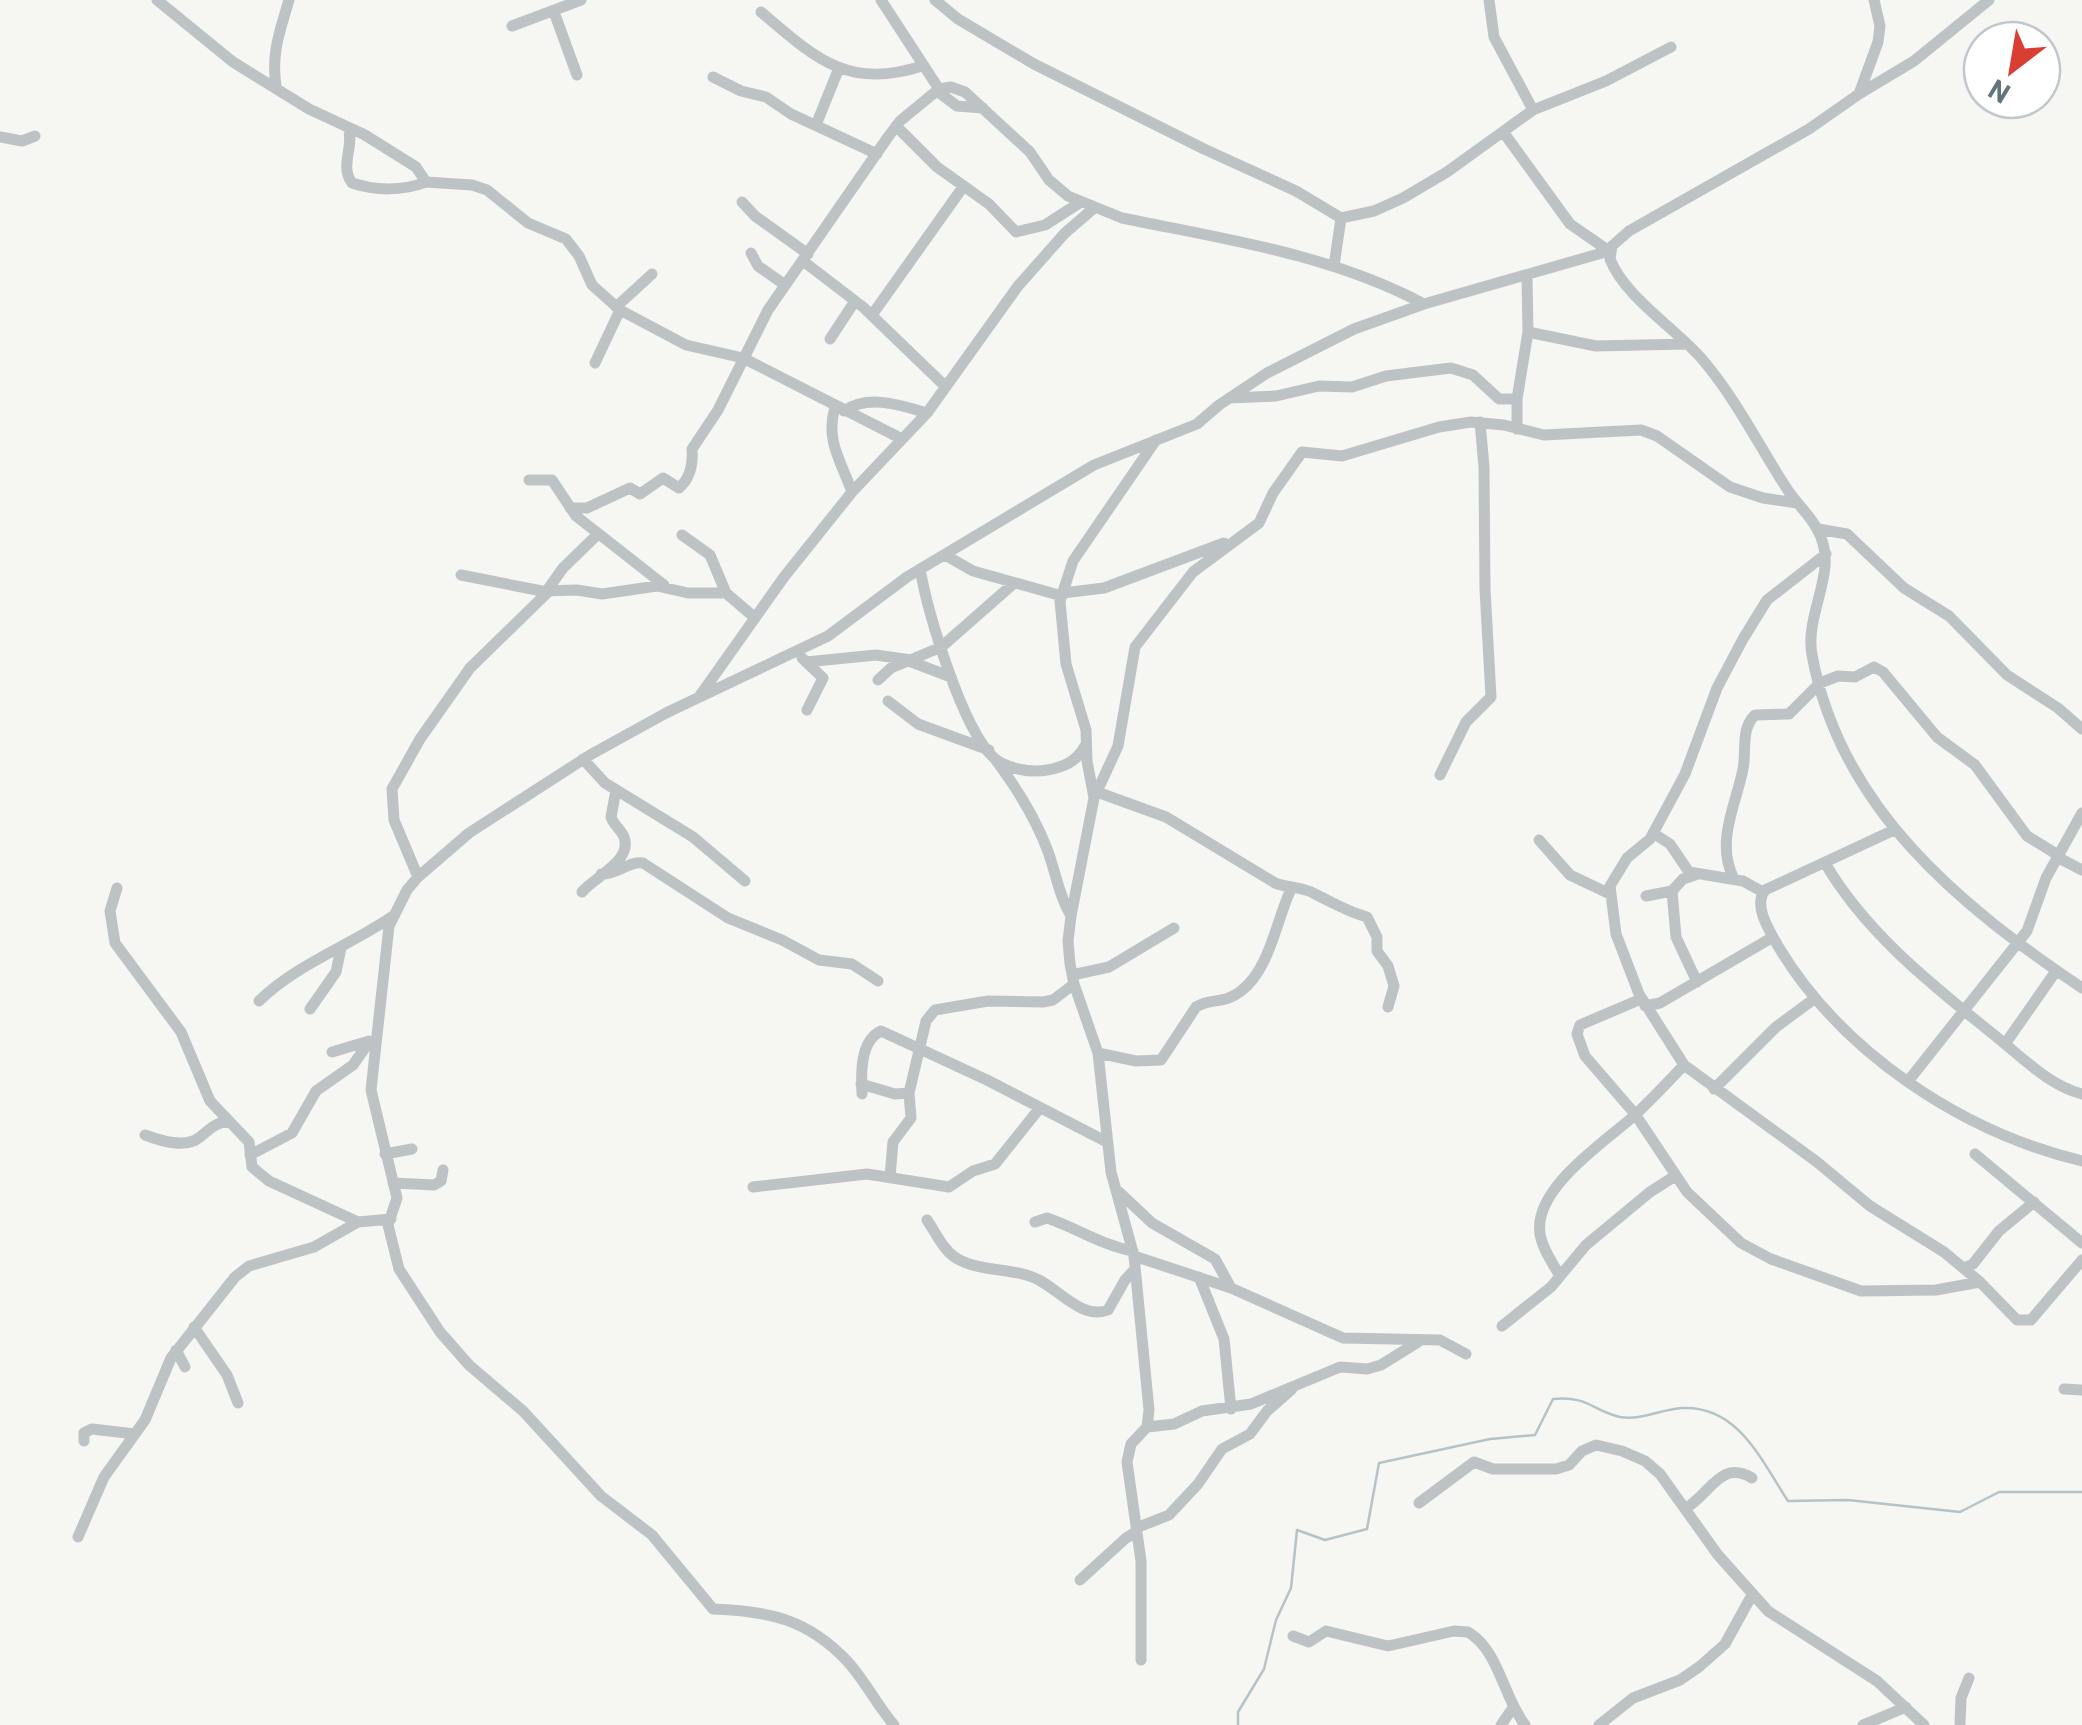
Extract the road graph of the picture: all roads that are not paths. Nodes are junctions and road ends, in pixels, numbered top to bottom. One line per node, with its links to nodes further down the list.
1 (156, 0): 17 (street)
2 (289, 0): 17 (street)
3 (580, 0): 9 (street)
4 (881, 0): 13 (street)
5 (935, 0): 33 (street)
6 (1489, 0): 20 (street)
7 (1874, 0): 19 (street)
8 (1989, 0): 19 (street)
9 (554, 12): 11 (street); 15 (street)
10 (762, 12): 14 (street)
11 (512, 26)
12 (1671, 47): 20 (street)
13 (922, 66): 14 (street); 18 (street)
14 (839, 68): 21 (street)
15 (577, 75)
16 (713, 77): 21 (street)
17 (276, 86): 23 (street)
18 (938, 90): 22 (street); 31 (street)
19 (1859, 94): 34 (street)
20 (1534, 110): 24 (street)
21 (816, 125): 27 (street)
22 (896, 126): 27 (street); 29 (street)
23 (348, 127): 28 (street); 28 (street)
24 (1504, 132): 33 (street); 34 (street)
25 (35, 136): 26 (street)
26 (0, 138)
27 (877, 154): 36 (street)
28 (426, 182): 43 (street)
29 (964, 187): 31 (street); 44 (street)
30 (742, 202): 36 (street)
31 (1080, 202): 32 (street)
32 (1094, 208): 37 (street); 50 (street)
33 (1342, 218): 37 (street)
34 (1609, 251): 39 (street); 47 (street)
35 (751, 254): 40 (street)
36 (805, 258): 40 (street); 41 (street)
37 (1334, 266): 42 (street)
38 (652, 274): 43 (street)
39 (1527, 277): 42 (street); 45 (street)
40 (785, 286): 48 (street)
41 (855, 301): 44 (street); 46 (street)
42 (1424, 304): 51 (street)
43 (618, 308): 48 (street); 49 (street)
44 (872, 315): 50 (street)
45 (1528, 332): 47 (street); 52 (street)
46 (830, 339)
47 (1687, 344): 61 (street)
48 (743, 358): 53 (street); 62 (street)
49 (595, 362)
50 (946, 387): 54 (street)
51 (1229, 398): 52 (street); 58 (street)
52 (1517, 399): 56 (street)
53 (839, 409): 54 (street); 57 (street); 60 (street)
54 (927, 413): 57 (street)
55 (1480, 422): 56 (street); 66 (street); 90 (street)
56 (1516, 429): 61 (street)
57 (902, 439): 60 (street)
58 (1156, 440): 68 (street); 75 (street)
59 (529, 480): 62 (street)
60 (852, 492): 76 (street)
61 (1797, 503): 63 (street)
62 (570, 508): 64 (street)
63 (1818, 530): 67 (street); 86 (street)
64 (598, 534): 72 (street); 73 (street)
65 (682, 534): 74 (street)
66 (1242, 538): 75 (street); 92 (street)
67 (1826, 554): 82 (street); 95 (street)
68 (945, 555): 69 (street); 71 (street)
69 (920, 570): 77 (street); 78 (street)
70 (461, 576): 73 (street)
71 (1013, 584): 75 (street); 77 (street)
72 (667, 587): 73 (street); 74 (street)
73 (547, 592): 102 (street)
74 (726, 593): 76 (street)
75 (1062, 595): 87 (street)
76 (754, 618): 83 (street)
77 (939, 648): 79 (street); 80 (street)
78 (801, 657): 79 (street); 83 (street); 85 (street)
79 (910, 661): 80 (street); 81 (street)
80 (951, 677): 88 (street)
81 (878, 680)
82 (1820, 682): 94 (street); 97 (street); 103 (street)
83 (699, 696): 89 (street)
84 (888, 701): 88 (street)
85 (807, 710)
86 (2082, 729)
87 (1087, 742): 88 (street); 92 (street)
88 (992, 754): 113 (street)
89 (583, 760): 91 (street); 102 (street)
90 (1440, 775)
91 (616, 790): 100 (street); 104 (street)
92 (1096, 795): 106 (street); 113 (street)
93 (2082, 813): 97 (street)
94 (1894, 830): 98 (street); 116 (street)
95 (1652, 833): 101 (street); 110 (street)
96 (1539, 840): 110 (street)
97 (2057, 856): 99 (street); 116 (street)
98 (1825, 863): 109 (street); 128 (street)
99 (2082, 870)
100 (601, 874): 108 (street); 120 (street)
101 (1695, 875): 103 (street); 107 (street)
102 (418, 877): 112 (street)
103 (1734, 879): 109 (street)
104 (746, 881)
105 (117, 888): 142 (street)
106 (1291, 889): 126 (street); 134 (street)
107 (1672, 891): 111 (street); 121 (street)
108 (582, 892)
109 (1763, 892): 115 (street)
110 (1610, 894): 125 (street)
111 (1646, 896)
112 (393, 916): 117 (street); 129 (street)
113 (1071, 916): 119 (street)
114 (1174, 928): 119 (street)
115 (1773, 937): 121 (street); 123 (street)
116 (2018, 940): 118 (street); 128 (street)
117 (342, 948): 124 (street); 127 (street)
118 (2056, 970): 122 (street); 131 (street)
119 (1073, 980): 132 (street); 134 (street)
120 (878, 981)
121 (1697, 982): 125 (street)
122 (2082, 988)
123 (1814, 1000): 136 (street); 137 (street)
124 (259, 1002)
125 (1643, 1002): 135 (street); 141 (street)
126 (1388, 1007)
127 (310, 1009)
128 (1964, 1010): 131 (street); 136 (street)
129 (380, 1032): 130 (street); 146 (street)
130 (369, 1042): 133 (street); 148 (street)
131 (2005, 1044): 139 (street)
132 (918, 1050): 138 (street); 138 (street); 140 (street)
133 (332, 1052)
134 (1098, 1053): 144 (street)
135 (1684, 1065): 137 (street); 141 (street)
136 (1909, 1080): 149 (street)
137 (1714, 1089): 164 (street)
138 (909, 1093): 152 (street)
139 (2082, 1094)
140 (1039, 1108): 144 (street); 152 (street)
141 (1635, 1114): 151 (street); 165 (street)
142 (228, 1120): 143 (street); 148 (street)
143 (145, 1136)
144 (1107, 1142): 155 (street)
145 (412, 1150): 146 (street)
146 (385, 1154): 153 (street)
147 (1975, 1154): 156 (street)
148 (250, 1155): 159 (street)
149 (2082, 1161)
150 (443, 1170): 153 (street)
151 (1675, 1176): 165 (street); 167 (street)
152 (890, 1177): 154 (street)
153 (392, 1183): 157 (street)
154 (753, 1187)
155 (1116, 1189): 162 (street); 168 (street)
156 (2034, 1202): 161 (street); 164 (street)
157 (390, 1219): 159 (street); 195 (street)
158 (928, 1220): 162 (street)
159 (358, 1222): 169 (street)
160 (1036, 1222): 162 (street)
161 (2082, 1243)
162 (1134, 1258): 166 (street); 180 (street)
163 (2082, 1260): 167 (street)
164 (1964, 1268): 167 (street)
165 (1560, 1276): 170 (street)
166 (1199, 1277): 168 (street); 179 (street)
167 (1980, 1282)
168 (1231, 1288): 171 (street)
169 (194, 1326): 172 (street); 178 (street)
170 (1502, 1326)
171 (1420, 1341): 173 (street); 175 (street)
172 (176, 1350): 174 (street); 181 (street)
173 (1466, 1354)
174 (185, 1367)
175 (1297, 1384): 179 (street); 186 (street)
176 (2064, 1388): 177 (street)
177 (2082, 1390)
178 (238, 1403)
179 (1230, 1408): 180 (street)
180 (1146, 1427): 186 (street)
181 (135, 1434): 182 (street); 187 (street)
182 (84, 1442)
183 (1752, 1478): 185 (street)
184 (1419, 1503): 185 (street)
185 (1686, 1508): 189 (street)
186 (1136, 1530): 188 (street); 191 (street)
187 (78, 1537)
188 (1080, 1580)
189 (1752, 1595): 193 (street); 198 (street)
190 (1293, 1636): 194 (street)
191 (1140, 1660)
192 (1970, 1678): 201 (street)
193 (1906, 1707): 199 (street); 200 (street)
194 (1512, 1709): 196 (street); 197 (street)
195 (894, 1725)
196 (1501, 1725)
197 (1525, 1725)
198 (1599, 1725)
199 (1863, 1725)
200 (1924, 1725)
201 (1960, 1725)

